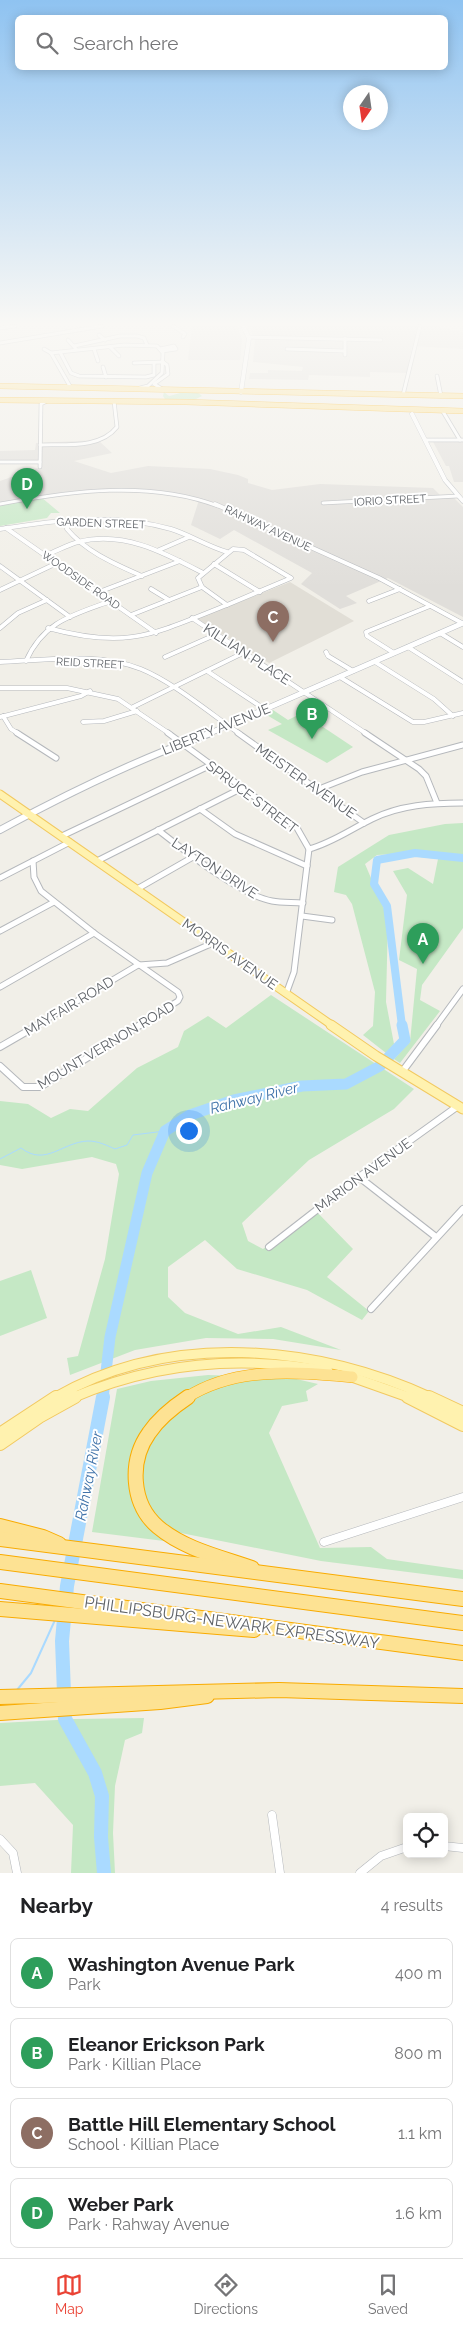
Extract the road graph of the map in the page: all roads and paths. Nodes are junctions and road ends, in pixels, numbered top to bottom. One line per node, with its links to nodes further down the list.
1 (41, 413): 7 (street)
2 (115, 413): 7 (street)
3 (444, 413): 6 (street)
4 (412, 414): 5 (street)
5 (425, 440): 6 (street); 11 (street)
6 (462, 440)
7 (40, 445): 9 (street)
8 (0, 462): 9 (street)
9 (40, 462): 10 (street)
10 (40, 467)
11 (458, 496): 12 (street); 13 (street, IORIO STREET)
12 (463, 501)
13 (323, 503)
14 (0, 504): 34 (street, RAHWAY AVENUE)
15 (68, 522): 16 (street, GARDEN STREET); 18 (street, GARDEN STREET); 19 (street)
16 (6, 528): 17 (street, GARDEN STREET); 22 (street, WOODSIDE ROAD)
17 (0, 529)
18 (190, 537): 20 (street); 21 (street, GARDEN STREET)
19 (82, 542): 20 (street); 22 (street); 30 (street)
20 (159, 550): 23 (street)
21 (227, 552): 25 (street); 37 (street)
22 (46, 555): 24 (street, WOODSIDE ROAD)
23 (180, 561): 29 (street); 30 (street)
24 (57, 563): 31 (street); 36 (street, WOODSIDE ROAD)
25 (214, 564): 29 (street); 37 (street)
26 (0, 566): 27 (street)
27 (5, 569): 28 (street); 31 (street)
28 (0, 571)
29 (203, 573): 32 (street)
30 (142, 576): 36 (street)
31 (20, 580): 35 (street); 38 (street)
32 (202, 587): 39 (street); 42 (street)
33 (151, 589): 39 (street)
34 (400, 589): 41 (street); 43 (street, RAHWAY AVENUE)
35 (0, 590)
36 (99, 592): 40 (street, WOODSIDE ROAD)
37 (260, 592): 42 (street)
38 (47, 600): 45 (street); 48 (street)
39 (169, 600): 44 (street)
40 (111, 601): 44 (street, WOODSIDE ROAD); 45 (street)
41 (369, 601)
42 (227, 604): 46 (street)
43 (430, 606): 47 (street, RAHWAY AVENUE); 57 (street)
44 (131, 615): 50 (street, WOODSIDE ROAD)
45 (70, 617): 49 (street)
46 (192, 618): 50 (street); 52 (street, KILLIAN PLACE)
47 (462, 623): 51 (street, LIBERTY AVENUE)
48 (0, 628)
49 (48, 628): 50 (street); 60 (street)
50 (156, 633)
51 (440, 633): 53 (street, LIBERTY AVENUE); 54 (street)
52 (217, 634): 55 (street, KILLIAN PLACE); 58 (street)
53 (408, 647): 57 (street, LIBERTY AVENUE); 65 (street)
54 (463, 647)
55 (245, 652): 62 (street); 69 (street, KILLIAN PLACE)
56 (326, 652): 63 (street)
57 (394, 653): 61 (street, LIBERTY AVENUE)
58 (166, 657)
59 (0, 662): 60 (street, REID STREET)
60 (26, 662): 67 (street, REID STREET)
61 (375, 662): 63 (street, LIBERTY AVENUE); 73 (street)
62 (207, 671): 67 (street); 71 (street)
63 (353, 671): 64 (street, LIBERTY AVENUE)
64 (340, 677): 69 (street, LIBERTY AVENUE); 73 (street)
65 (463, 682)
66 (0, 688): 68 (street, SPRUCE STREET)
67 (173, 688): 70 (street); 76 (street, MEISTER AVENUE)
68 (91, 691): 70 (street, SPRUCE STREET); 74 (street)
69 (305, 692): 71 (street, LIBERTY AVENUE); 81 (street, KILLIAN PLACE)
70 (135, 709): 75 (street); 77 (street, SPRUCE STREET)
71 (266, 710): 76 (street, LIBERTY AVENUE)
72 (463, 713): 73 (street)
73 (453, 716)
74 (1, 717): 80 (street)
75 (83, 722)
76 (228, 727): 77 (street, LIBERTY AVENUE); 84 (street, MEISTER AVENUE)
77 (183, 743): 82 (street, SPRUCE STREET); 89 (street, LIBERTY AVENUE)
78 (461, 746): 79 (street); 81 (street)
79 (463, 752)
80 (56, 758)
81 (408, 761): 84 (street); 86 (street, KILLIAN PLACE)
82 (211, 765): 83 (street, SPRUCE STREET); 93 (street)
83 (242, 788): 88 (street); 95 (street, SPRUCE STREET)
84 (319, 789): 90 (street, MEISTER AVENUE)
85 (0, 794): 89 (main road, MORRIS AVENUE)
86 (437, 803): 87 (street); 90 (street)
87 (463, 803)
88 (200, 810): 92 (street); 99 (street)
89 (30, 815): 91 (street, LIBERTY AVENUE); 93 (main road, MORRIS AVENUE)
90 (364, 823): 95 (street)
91 (0, 830)
92 (158, 830): 96 (street, LAYTON DRIVE); 98 (street)
93 (62, 836): 94 (main road, MORRIS AVENUE)
94 (70, 842): 97 (street); 98 (main road, MORRIS AVENUE)
95 (309, 850): 99 (street)
96 (193, 857): 101 (street); 103 (street, LAYTON DRIVE)
97 (33, 861): 100 (street); 102 (street)
98 (97, 861): 101 (main road, MORRIS AVENUE)
99 (307, 866): 103 (street)
100 (0, 878)
101 (137, 889): 108 (main road, MORRIS AVENUE)
102 (54, 902): 106 (street); 107 (street)
103 (303, 903): 104 (street)
104 (302, 916): 105 (street); 112 (street)
105 (332, 920)
106 (0, 931)
107 (94, 933): 109 (street); 110 (street)
108 (214, 943): 109 (street); 112 (main road, MORRIS AVENUE)
109 (138, 965): 113 (street, MAYFAIR ROAD); 114 (street, MOUNT VERNON ROAD)
110 (0, 987)
111 (463, 989): 115 (street)
112 (286, 994): 115 (main road, MORRIS AVENUE)
113 (0, 1048)
114 (0, 1066)
115 (398, 1070): 116 (main road, MORRIS AVENUE)
116 (461, 1107): 117 (street, MARION AVENUE)
117 (359, 1177): 119 (street); 120 (street, MARION AVENUE)
118 (463, 1209): 119 (street)
119 (436, 1237): 121 (street)
120 (268, 1247)
121 (371, 1309)
122 (124, 1374): 123 (main road); 124 (main road); 126 (main road); 127 (main road)
123 (352, 1377): 125 (main road); 134 (highway)
124 (463, 1413)
125 (463, 1425)
126 (0, 1434)
127 (0, 1444)
128 (463, 1498): 131 (street)
129 (0, 1526): 132 (highway)
130 (0, 1539): 132 (highway)
131 (324, 1542)
132 (50, 1543): 134 (highway)
133 (0, 1562): 139 (highway, PHILLIPSBURG-NEWARK EXPRESSWAY)
134 (268, 1574): 136 (highway)
135 (0, 1591): 137 (highway, PHILLIPSBURG-NEWARK EXPRESSWAY)
136 (463, 1599)
137 (77, 1608): 138 (highway); 140 (highway, PHILLIPSBURG-NEWARK EXPRESSWAY)
138 (0, 1609)
139 (463, 1623)
140 (463, 1653)
141 (463, 1696): 143 (highway)
142 (0, 1697): 143 (highway)
143 (73, 1701): 144 (highway)
144 (0, 1713)
145 (272, 1815): 151 (street)
146 (0, 1839): 150 (street)
147 (448, 1846): 149 (street)
148 (403, 1848): 152 (street)
149 (463, 1848)
150 (16, 1873)
151 (280, 1873)
152 (360, 1873)

